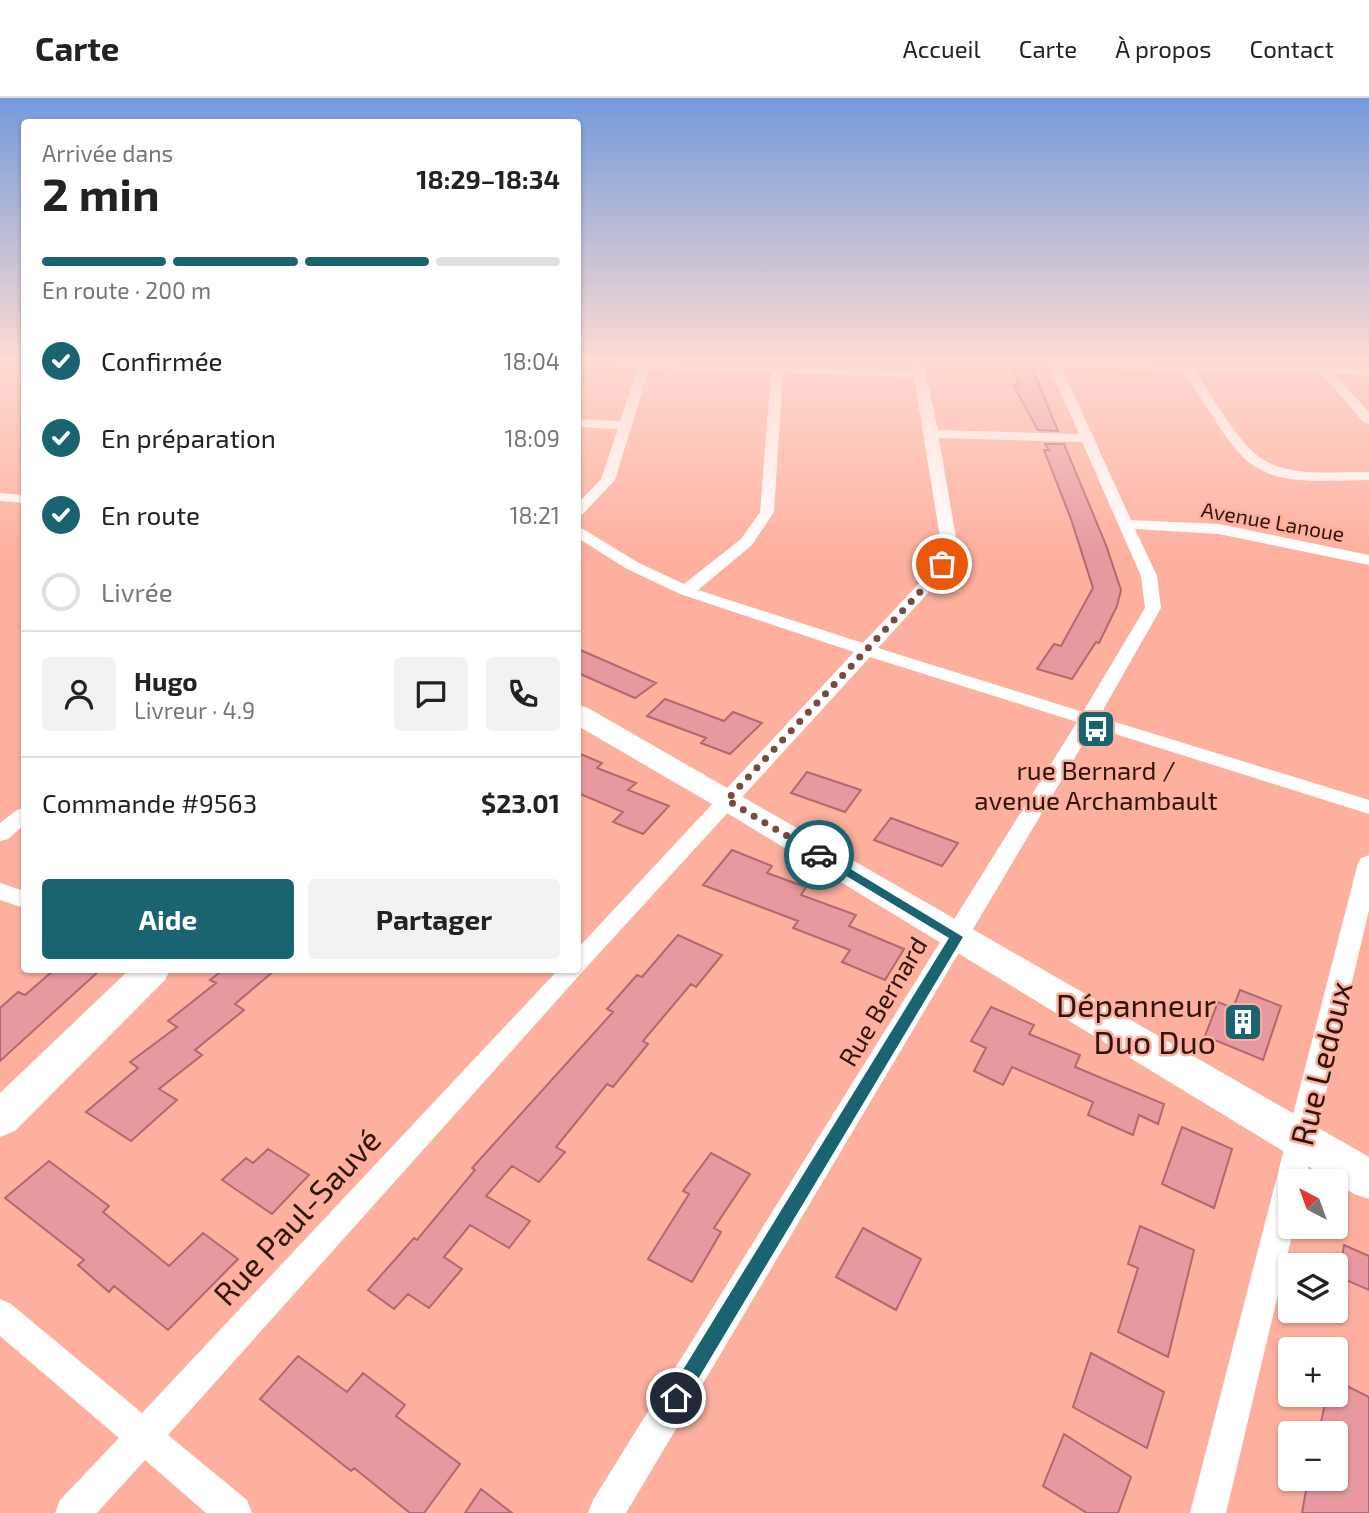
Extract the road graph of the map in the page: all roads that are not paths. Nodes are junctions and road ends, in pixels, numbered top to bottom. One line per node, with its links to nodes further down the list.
1 (581, 423): 6 (street)
2 (773, 423): 16 (street)
3 (930, 423): 7 (street)
4 (1081, 423): 8 (street, Rue Bernard)
5 (1227, 423): 9 (street)
6 (625, 425): 12 (street)
7 (932, 434): 8 (street); 17 (street)
8 (1088, 438): 13 (street, Rue Bernard)
9 (1369, 476)
10 (0, 497): 11 (street)
11 (21, 499)
12 (581, 508)
13 (1127, 524): 15 (street, Avenue Lanoue); 19 (street, Rue Bernard)
14 (581, 534): 16 (street)
15 (1369, 560)
16 (686, 591): 17 (street)
17 (865, 650): 19 (street); 20 (street)
18 (581, 716): 20 (street)
19 (1088, 720): 21 (street); 27 (street, Rue Bernard)
20 (727, 800): 27 (street); 28 (street)
21 (1369, 807)
22 (21, 817): 23 (street)
23 (0, 834)
24 (1369, 863): 32 (street, Rue Ledoux)
25 (0, 891): 26 (street)
26 (21, 899)
27 (956, 937): 32 (street); 40 (street, Rue Bernard)
28 (581, 960)
29 (149, 973): 31 (street)
30 (569, 973): 37 (street, Rue Paul-Sauvé)
31 (0, 1118)
32 (1300, 1141): 33 (street, Rue Ledoux); 34 (street)
33 (1293, 1169)
34 (1369, 1180)
35 (1278, 1231): 41 (street, Rue Ledoux)
36 (0, 1315): 37 (street)
37 (143, 1437): 38 (street, Rue Paul-Sauvé); 39 (street)
38 (74, 1513)
39 (234, 1513)
40 (606, 1513)
41 (1208, 1513)

